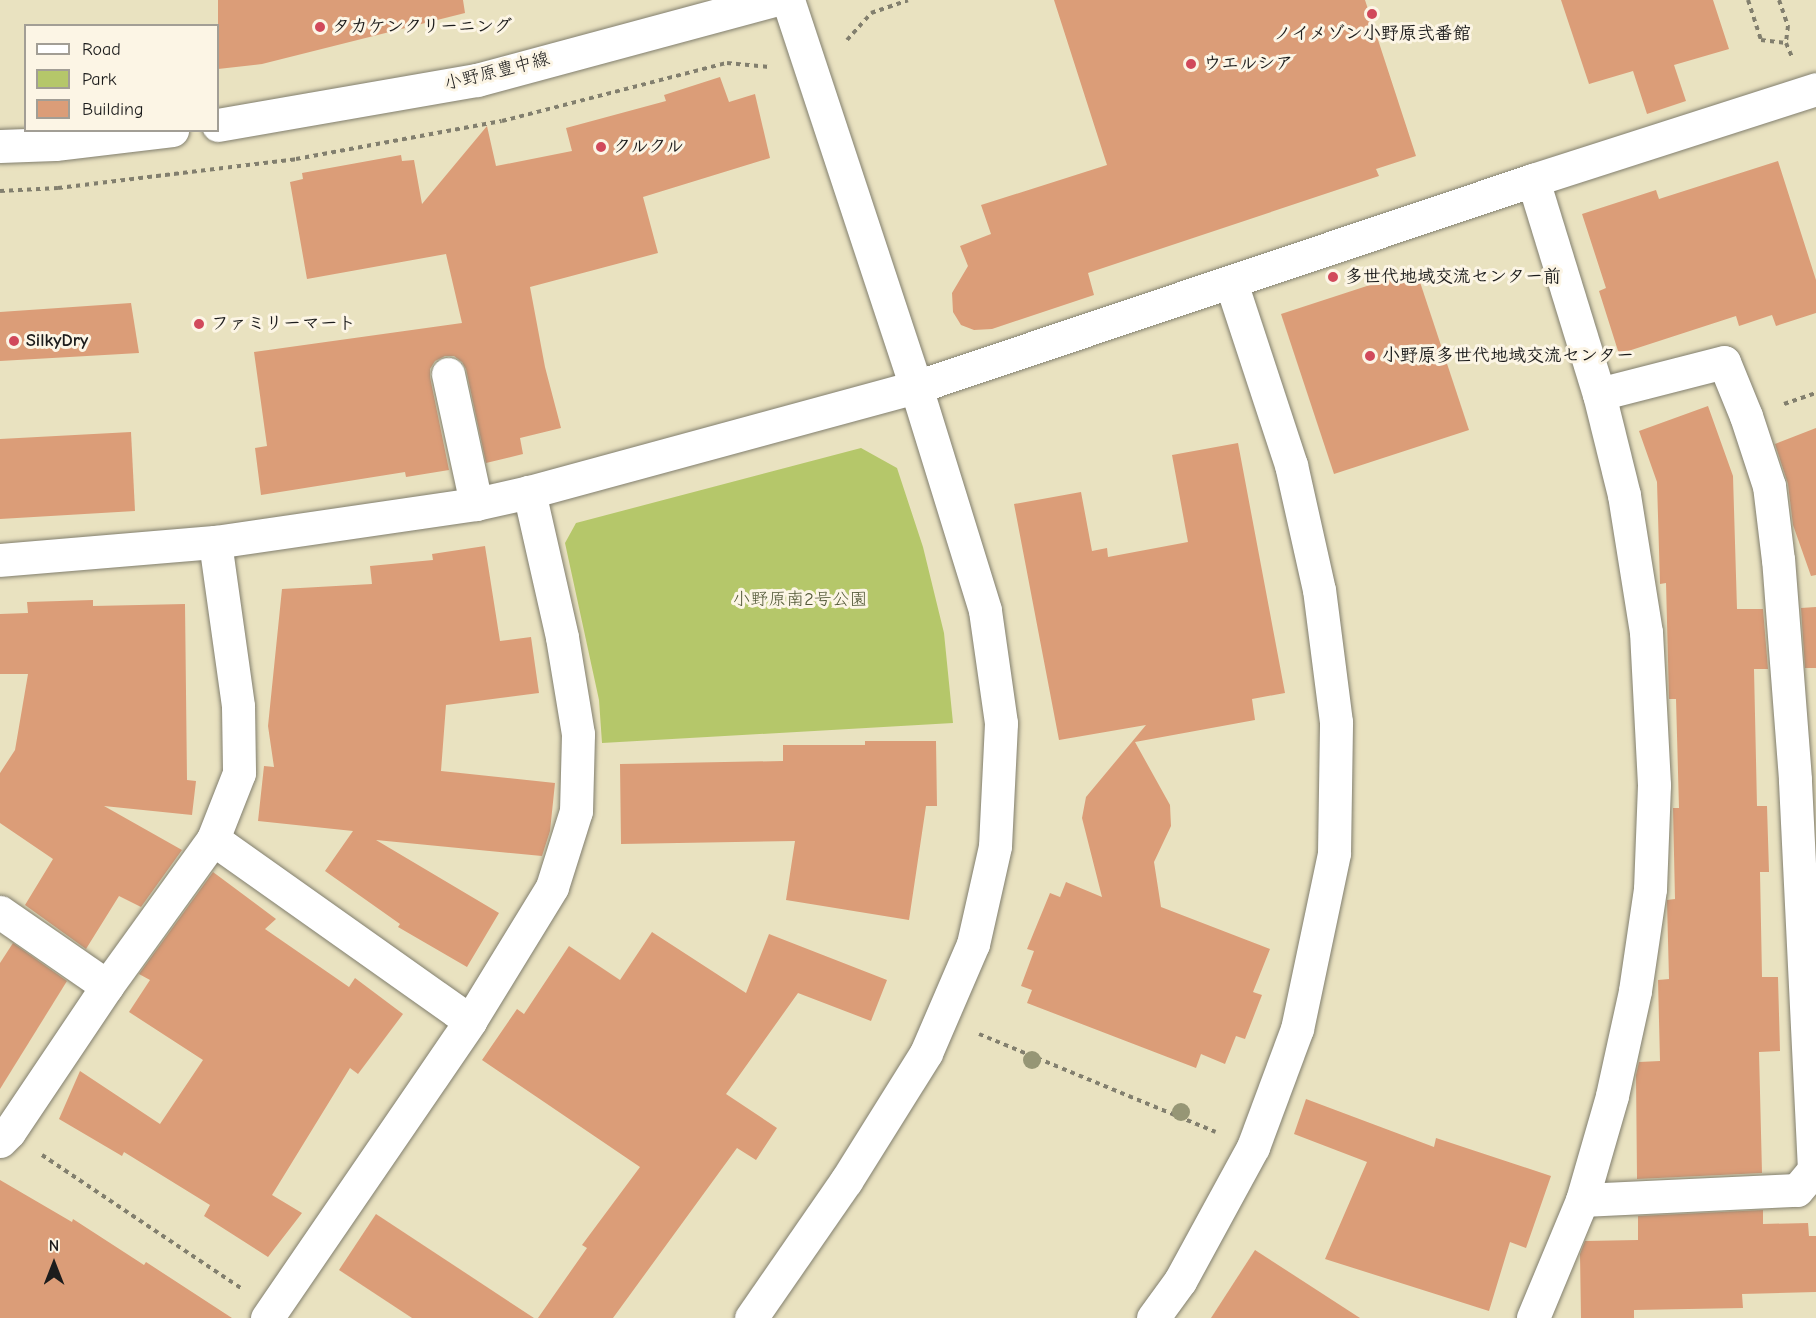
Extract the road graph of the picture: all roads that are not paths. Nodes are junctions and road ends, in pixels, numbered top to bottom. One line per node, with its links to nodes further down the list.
1 (772, 0): 4 (street, 小野原豊中線)
2 (788, 0): 10 (street)
3 (1816, 89): 7 (street)
4 (219, 125)
5 (155, 132): 6 (street)
6 (0, 146)
7 (1533, 180): 8 (street); 11 (street)
8 (1231, 282): 10 (street); 24 (street)
9 (448, 374): 13 (street)
10 (916, 387): 12 (street); 23 (street)
11 (1599, 394): 21 (street); 21 (street)
12 (529, 492): 13 (street); 19 (street)
13 (476, 504): 14 (street)
14 (215, 542): 15 (street); 16 (street)
15 (0, 560)
16 (213, 839): 18 (street); 19 (street)
17 (0, 912): 18 (street)
18 (107, 986): 20 (street)
19 (470, 1021): 22 (street)
20 (5, 1136)
21 (1582, 1200): 25 (street)
22 (275, 1315)
23 (751, 1318)
24 (1153, 1318)
25 (1533, 1318)

